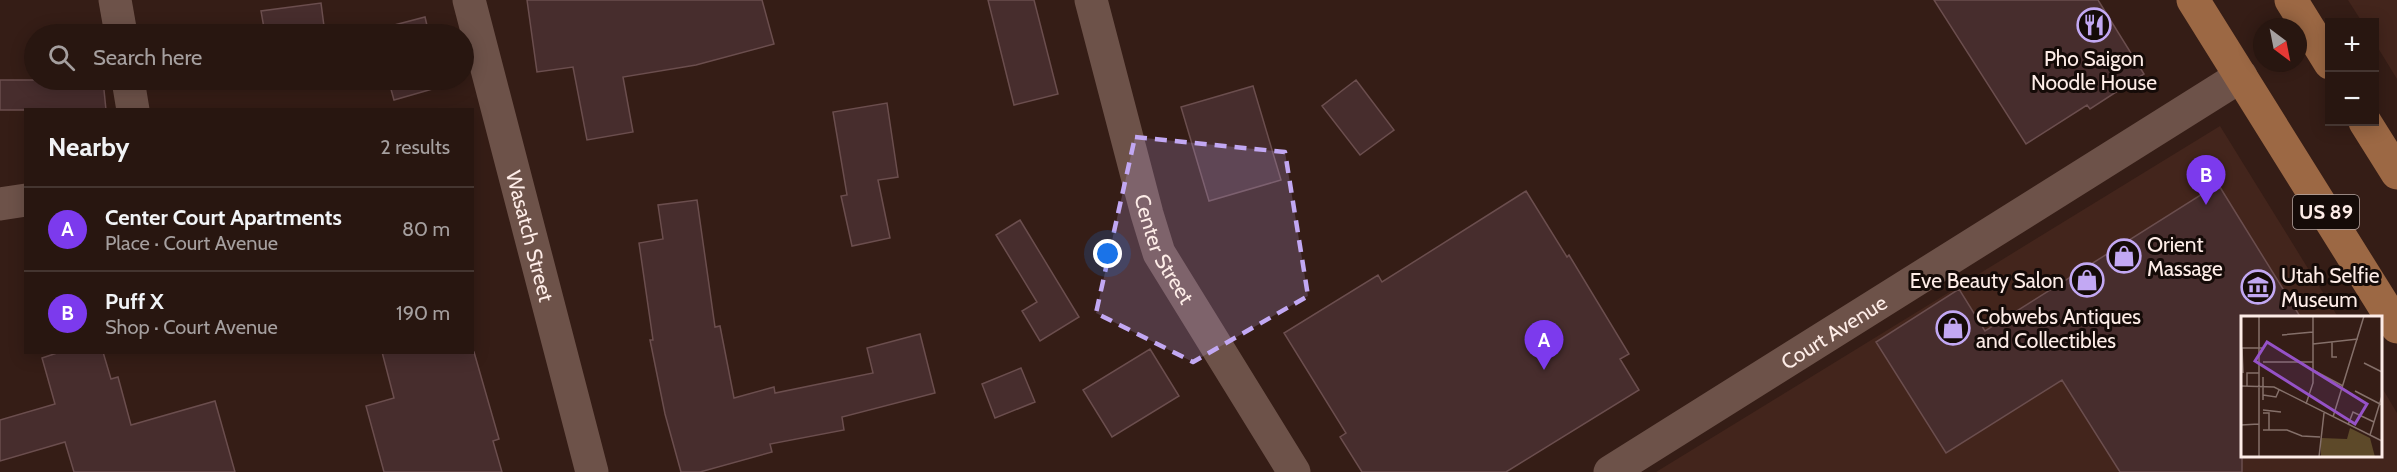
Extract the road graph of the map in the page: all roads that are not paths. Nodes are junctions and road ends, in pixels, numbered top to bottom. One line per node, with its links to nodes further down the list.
1 (115, 0): 6 (street)
2 (469, 0): 16 (street, Wasatch Street)
3 (1091, 0): 17 (street, Center Street)
4 (2193, 0): 8 (main road, US 89)
5 (2291, 0): 7 (main road)
6 (119, 24)
7 (2325, 55)
8 (2241, 76): 15 (main road, US 89); 18 (street, Court Avenue)
9 (130, 90): 10 (street)
10 (133, 108)
11 (2368, 126): 12 (main road)
12 (2397, 173)
13 (24, 200): 14 (street)
14 (0, 204)
15 (2397, 327)
16 (592, 472)
17 (1294, 472)
18 (1610, 472)

